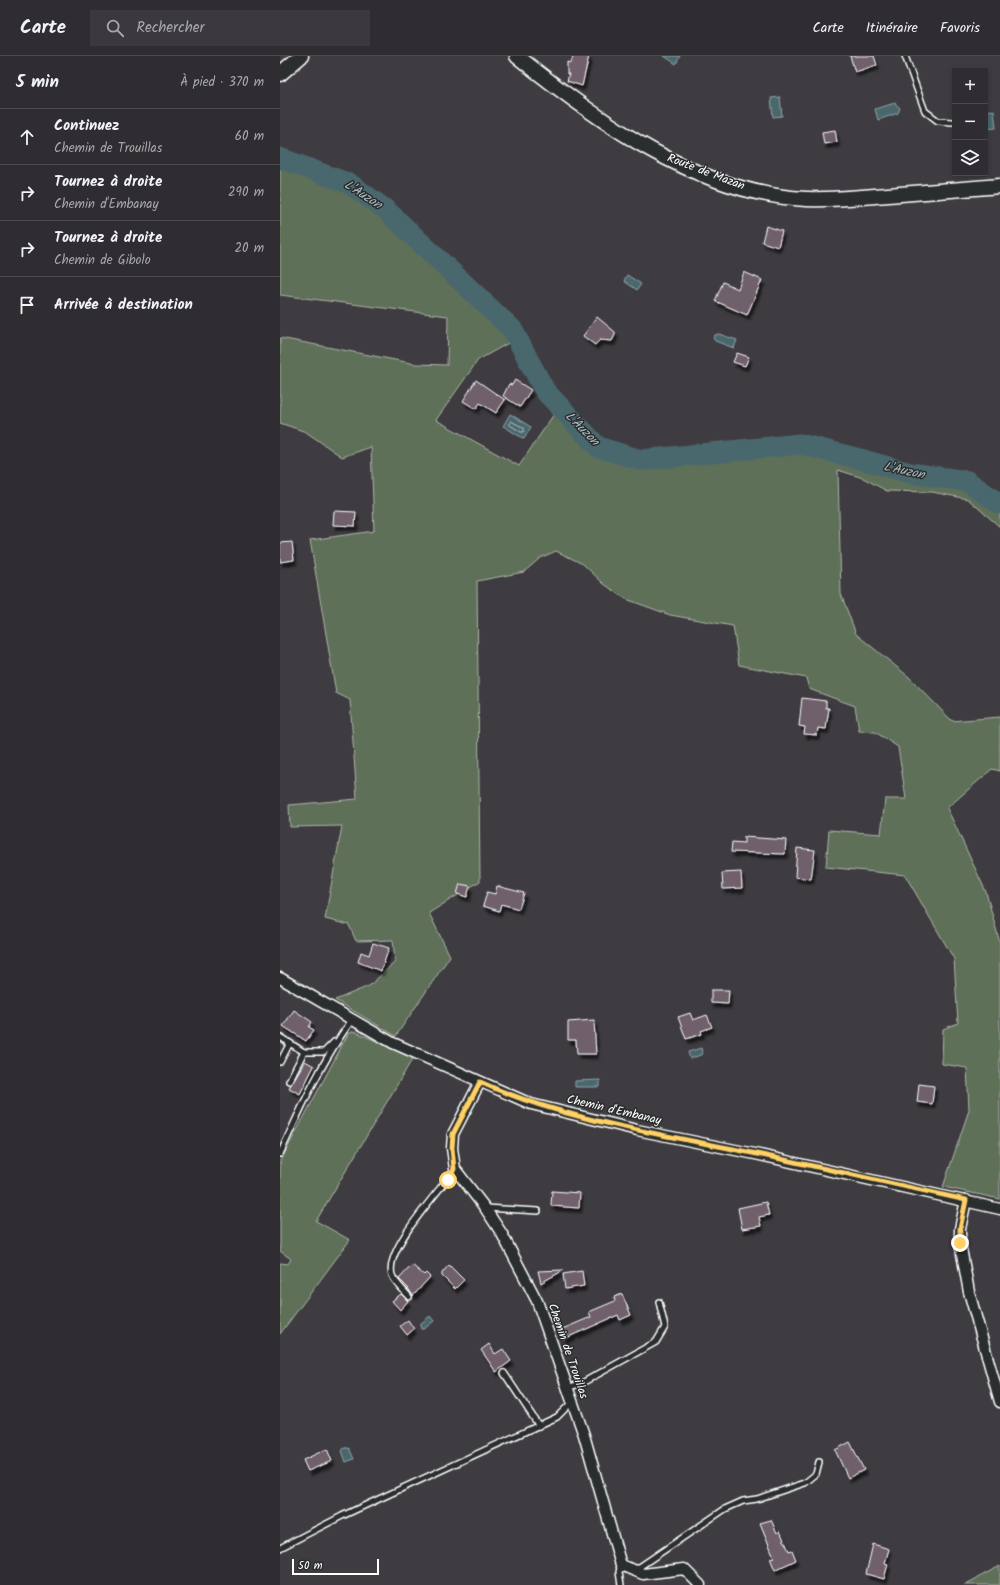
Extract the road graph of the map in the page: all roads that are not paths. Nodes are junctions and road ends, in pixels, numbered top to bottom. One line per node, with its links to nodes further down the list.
1 (285, 56): 5 (main road)
2 (301, 56): 6 (main road)
3 (517, 56): 8 (main road, Route de Mazan)
4 (905, 56): 7 (lane)
5 (280, 61)
6 (280, 74)
7 (952, 122)
8 (1000, 186)
9 (280, 978): 10 (street, Chemin d'Embanay)
10 (352, 1020): 12 (lane); 17 (street, Chemin d'Embanay)
11 (280, 1037): 13 (lane)
12 (339, 1037): 14 (lane); 18 (lane)
13 (290, 1043): 14 (lane); 15 (lane)
14 (304, 1052): 16 (lane)
15 (280, 1062)
16 (289, 1081)
17 (480, 1082): 19 (street); 20 (street, Chemin d'Embanay)
18 (280, 1154)
19 (454, 1169): 21 (street, Chemin de Trouillas); 24 (lane)
20 (966, 1200): 22 (street, Chemin d'Embanay); 29 (street)
21 (485, 1208): 23 (lane); 27 (street, Chemin de Trouillas)
22 (1000, 1209)
23 (538, 1211)
24 (409, 1296)
25 (660, 1302): 27 (lane)
26 (504, 1373): 30 (lane)
27 (567, 1388): 28 (street, Chemin de Trouillas)
28 (572, 1402): 30 (lane); 33 (street, Chemin de Trouillas)
29 (1000, 1402)
30 (539, 1426): 32 (lane)
31 (819, 1462): 34 (lane)
32 (280, 1548)
33 (621, 1565): 34 (street); 35 (lane)
34 (635, 1570): 36 (street)
35 (621, 1585)
36 (700, 1585)

